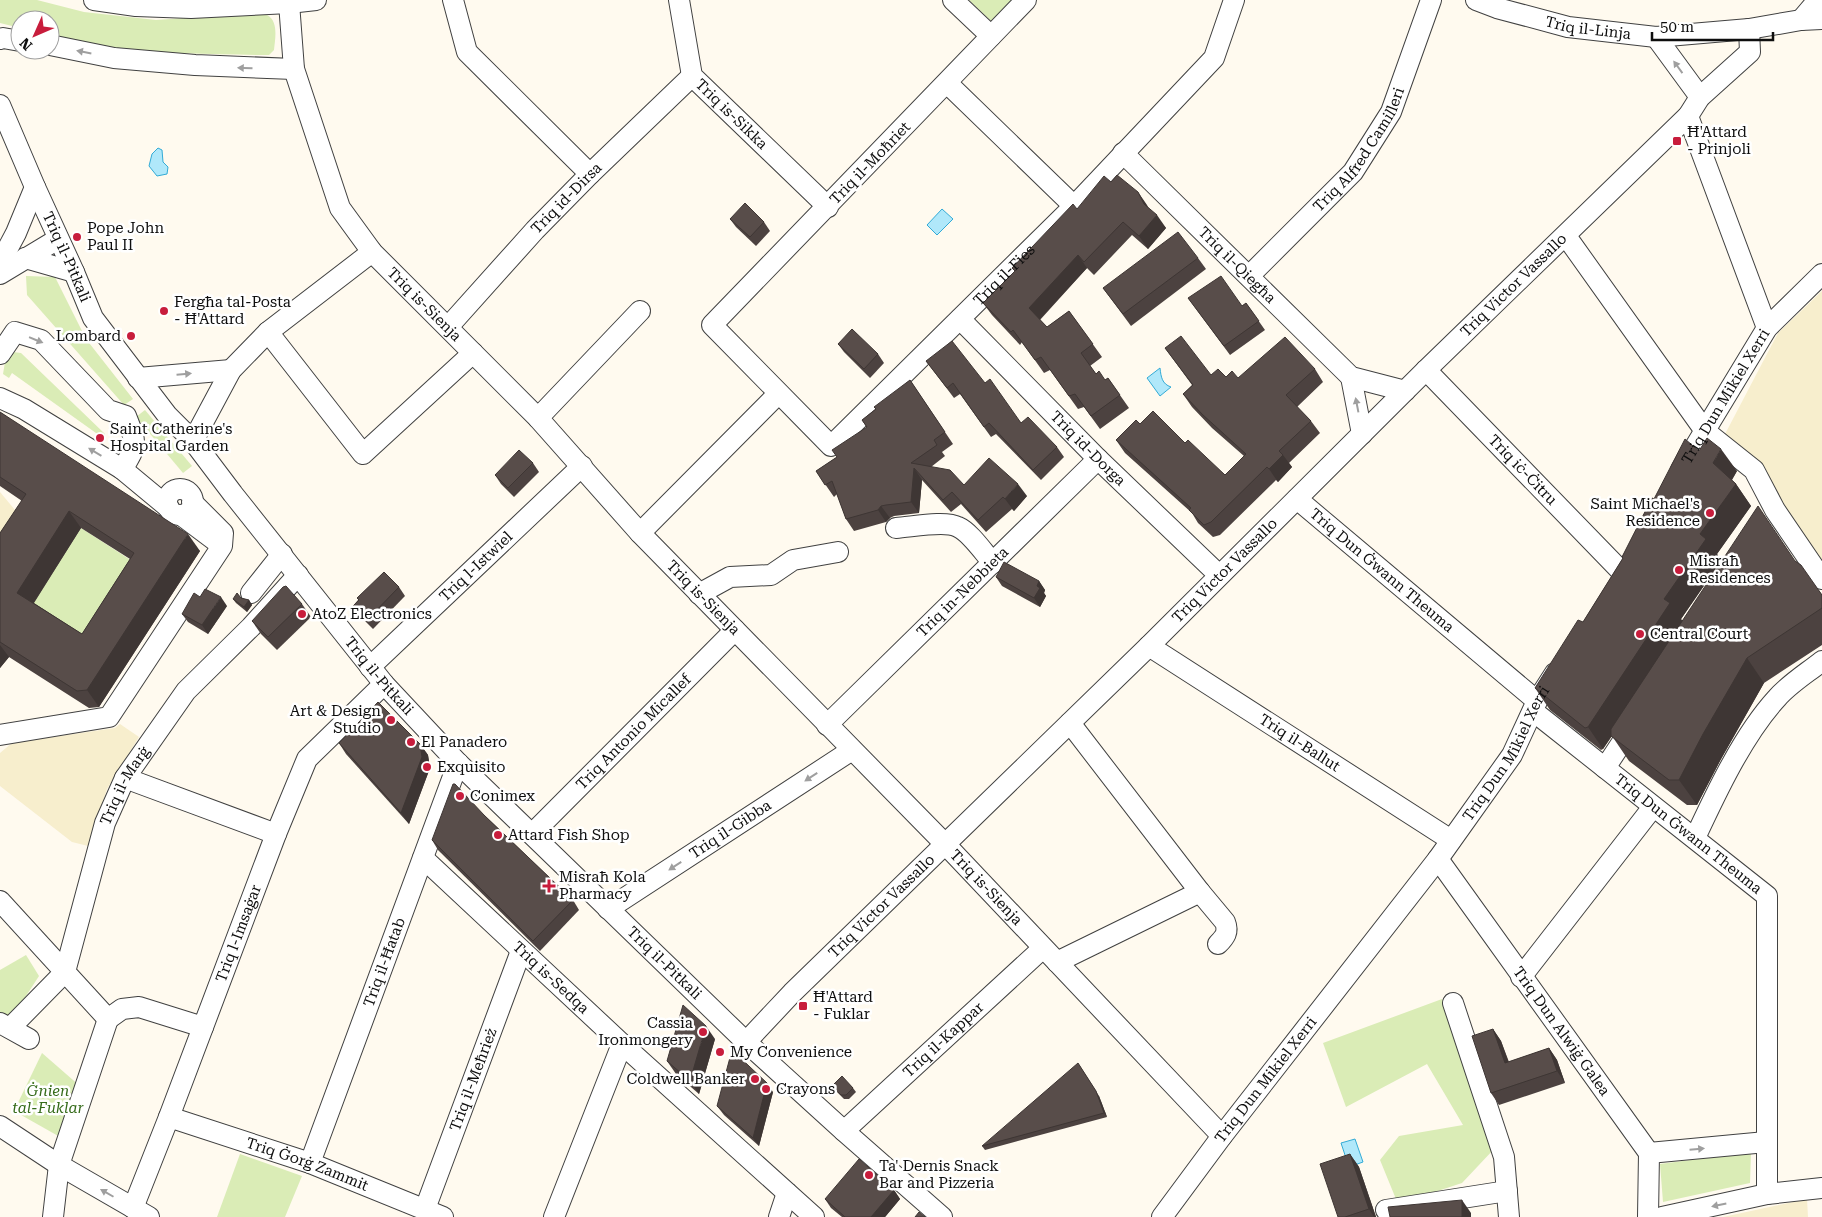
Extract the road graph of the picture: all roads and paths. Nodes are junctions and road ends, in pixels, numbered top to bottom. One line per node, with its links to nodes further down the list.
1 (94, 0): 13 (street)
2 (312, 0): 3 (street); 12 (street)
3 (316, 0)
4 (453, 0): 28 (street)
5 (679, 0): 22 (street, Triq is-Sikka)
6 (953, 0): 18 (street)
7 (1026, 0): 18 (street, Triq il-Moħriet)
8 (1234, 0): 27 (street, Triq il-Fies)
9 (1431, 0): 41 (street, Triq Alfred Camilleri)
10 (1476, 0): 14 (street, Triq il-Linja)
11 (1818, 0): 16 (street)
12 (289, 3): 13 (street); 21 (street, Triq is-Sienja)
13 (191, 4)
14 (1502, 4): 19 (street, Triq il-Linja)
15 (1822, 19): 16 (street, Triq il-Linja)
16 (1801, 20): 17 (street, Triq il-Linja)
17 (1749, 29): 19 (street, Triq il-Linja); 24 (street, Triq Victor Vassallo)
18 (991, 36): 23 (street, Triq il-Moħriet)
19 (1656, 37): 24 (street, one-way to 19)
20 (60, 48): 21 (street, one-way to 20)
21 (294, 70): 35 (street, Triq is-Sienja)
22 (692, 76): 28 (street, Triq id-Dirsa); 31 (street, Triq is-Sikka)
23 (947, 83): 30 (street); 31 (street, Triq il-Moħriet)
24 (1700, 97): 26 (street, Triq Victor Vassallo)
25 (0, 105): 29 (street, Triq il-Pitkali)
26 (1688, 116): 34 (street, Triq Victor Vassallo); 45 (street)
27 (1123, 153): 30 (street, Triq il-Fies); 41 (street, Triq il-Qiegħa)
28 (590, 174): 44 (street, Triq id-Dirsa)
29 (35, 187): 32 (street, Triq il-Pitkali); 33 (street)
30 (1074, 206): 43 (street, Triq il-Fies)
31 (828, 207): 56 (street, Triq il-Moħriet)
32 (54, 231): 33 (street); 36 (street); 38 (street, Triq il-Pitkali)
33 (16, 233): 37 (street)
34 (1566, 236): 50 (street, Triq Victor Vassallo); 61 (street)
35 (372, 252): 44 (street, Triq is-Sienja); 46 (street)
36 (26, 258): 38 (street); 39 (street)
37 (0, 263)
38 (74, 272): 52 (street, Triq il-Pitkali)
39 (0, 274)
40 (1822, 274): 45 (street, Triq Dun Mikiel Xerri)
41 (1249, 276): 51 (street, Triq il-Qiegħa)
42 (640, 310): 60 (street)
43 (960, 319): 56 (street, Triq il-Fies); 64 (street, Triq id-Dorga)
44 (448, 327): 47 (street, Triq is-Sienja)
45 (1766, 328): 61 (street, Triq Dun Mikiel Xerri)
46 (268, 332): 47 (street); 49 (street)
47 (473, 353): 60 (street, Triq is-Sienja)
48 (0, 354): 59 (street, one-way to 59)
49 (231, 370): 52 (street, one-way to 49); 63 (street)
50 (1426, 370): 54 (street, Triq Victor Vassallo); 76 (street, Triq iċ-Ċitru)
51 (1351, 377): 54 (street); 62 (street, one-way to 51)
52 (138, 378): 55 (street, Triq il-Pitkali)
53 (0, 385): 58 (street)
54 (1405, 391): 62 (street, Triq Victor Vassallo)
55 (152, 394): 59 (street); 63 (street, Triq il-Pitkali)
56 (778, 394): 72 (street)
57 (0, 398): 58 (street)
58 (25, 409): 66 (street, one-way to 58)
59 (117, 413): 66 (street)
60 (538, 418): 65 (street, Triq is-Sienja)
61 (1705, 430): 67 (street, Triq Dun Mikiel Xerri); 69 (street)
62 (1362, 434): 68 (street, Triq Victor Vassallo)
63 (193, 441): 74 (street, Triq il-Pitkali)
64 (1098, 459): 75 (street, Triq in-Nebbieta); 78 (street, Triq id-Dorga)
65 (582, 466): 72 (street, Triq is-Sienja); 86 (street, Triq l-Istwiel)
66 (122, 469): 92 (street)
67 (1670, 488)
68 (1297, 499): 78 (street, Triq Victor Vassallo); 88 (street, Triq Dun Ġwann Theuma)
69 (1775, 510): 70 (street); 79 (street)
70 (1764, 527)
71 (896, 528): 75 (street)
72 (640, 533): 81 (street, Triq is-Sienja)
73 (838, 552): 81 (street)
74 (282, 554): 77 (street, Triq il-Pitkali); 80 (street)
75 (994, 564): 91 (street, Triq in-Nebbieta)
76 (1619, 569)
77 (298, 575): 86 (street, Triq il-Pitkali); 96 (street, Triq il-Marġ)
78 (1219, 576): 83 (street, Triq Victor Vassallo)
79 (1822, 579)
80 (252, 593)
81 (699, 594): 82 (street, Triq is-Sienja)
82 (735, 630): 91 (street, Triq is-Sienja); 99 (street, Triq Antonio Micallef)
83 (1149, 646): 90 (street, Triq Victor Vassallo); 101 (street, Triq il-Ballut)
84 (1563, 660): 88 (street, Triq Dun Mikiel Xerri)
85 (1822, 661): 100 (street)
86 (370, 668): 87 (street, Triq il-Pitkali)
87 (384, 684): 94 (street, Triq il-Pitkali); 98 (street, Triq l-Imsaġar)
88 (1535, 706): 95 (street, Triq Dun Ġwann Theuma); 101 (street, Triq Dun Mikiel Xerri)
89 (1644, 710): 95 (street)
90 (1070, 723): 102 (street, Triq Victor Vassallo); 105 (street)
91 (827, 725): 93 (street, Triq is-Sienja)
92 (0, 735)
93 (852, 750): 102 (street, Triq is-Sienja); 107 (street, Triq il-Gibba, one-way to 107)
94 (458, 763): 99 (street, Triq il-Pitkali); 103 (street, Triq il-Ħatab)
95 (1605, 768): 97 (street, Triq Dun Ġwann Theuma)
96 (125, 778): 98 (street); 111 (street, Triq il-Marġ)
97 (1653, 807): 100 (street, Triq Dun Ġwann Theuma); 112 (street)
98 (276, 834): 116 (street, Triq l-Imsaġar)
99 (532, 834): 107 (street, Triq il-Pitkali)
100 (1695, 838): 124 (street, Triq Dun Ġwann Theuma)
101 (1451, 840): 104 (street, Triq Dun Mikiel Xerri)
102 (946, 845): 110 (street, Triq is-Sienja); 118 (street, Triq Victor Vassallo)
103 (423, 858): 109 (street, Triq is-Sedqa); 126 (street, Triq il-Ħatab)
104 (1438, 859): 112 (street, Triq Dun Alwiġ Galea); 123 (street, Triq Dun Mikiel Xerri)
105 (1200, 892): 108 (street); 110 (street, Triq il-Kappar)
106 (0, 901): 111 (street)
107 (608, 909): 118 (street, Triq il-Pitkali)
108 (1218, 944)
109 (521, 951): 119 (street, Triq is-Sedqa); 132 (street, Triq il-Meħrież)
110 (1050, 955): 122 (street, Triq il-Kappar); 123 (street, Triq is-Sienja)
111 (65, 972): 114 (street); 115 (street, Triq il-Marġ)
112 (1522, 977): 125 (street, Triq Dun Alwiġ Galea)
113 (1453, 1003): 129 (street)
114 (108, 1019): 116 (street); 127 (street)
115 (5, 1025): 117 (street)
116 (203, 1028): 120 (street, Triq l-Imsaġar)
117 (29, 1039)
118 (746, 1042): 122 (street, Triq il-Pitkali)
119 (622, 1044): 130 (street, Triq is-Sedqa); 137 (street)
120 (170, 1117): 126 (street, Triq Ġorġ Zammit); 134 (street, Triq l-Imsaġar)
121 (0, 1126): 127 (street)
122 (844, 1131): 140 (street, Triq il-Pitkali)
123 (1222, 1136): 141 (street, Triq Dun Mikiel Xerri)
124 (1766, 1142): 125 (street, one-way to 124); 131 (street, Triq Dun Ġwann Theuma)
125 (1649, 1153): 143 (street)
126 (310, 1163): 132 (street, Triq Ġorġ Zammit)
127 (59, 1165): 134 (street, one-way to 127); 135 (street)
128 (1822, 1188): 131 (street)
129 (1507, 1191): 133 (street); 142 (street)
130 (788, 1193): 138 (street); 139 (street, Triq is-Sedqa)
131 (1767, 1194): 144 (street, one-way to 144)
132 (424, 1209): 136 (street, Triq Ġorġ Zammit)
133 (1386, 1210)
134 (141, 1213)
135 (53, 1217)
136 (443, 1217)
137 (554, 1217)
138 (779, 1217)
139 (814, 1217)
140 (942, 1217)
141 (1162, 1217)
142 (1509, 1217)
143 (1648, 1217)
144 (1662, 1217)

